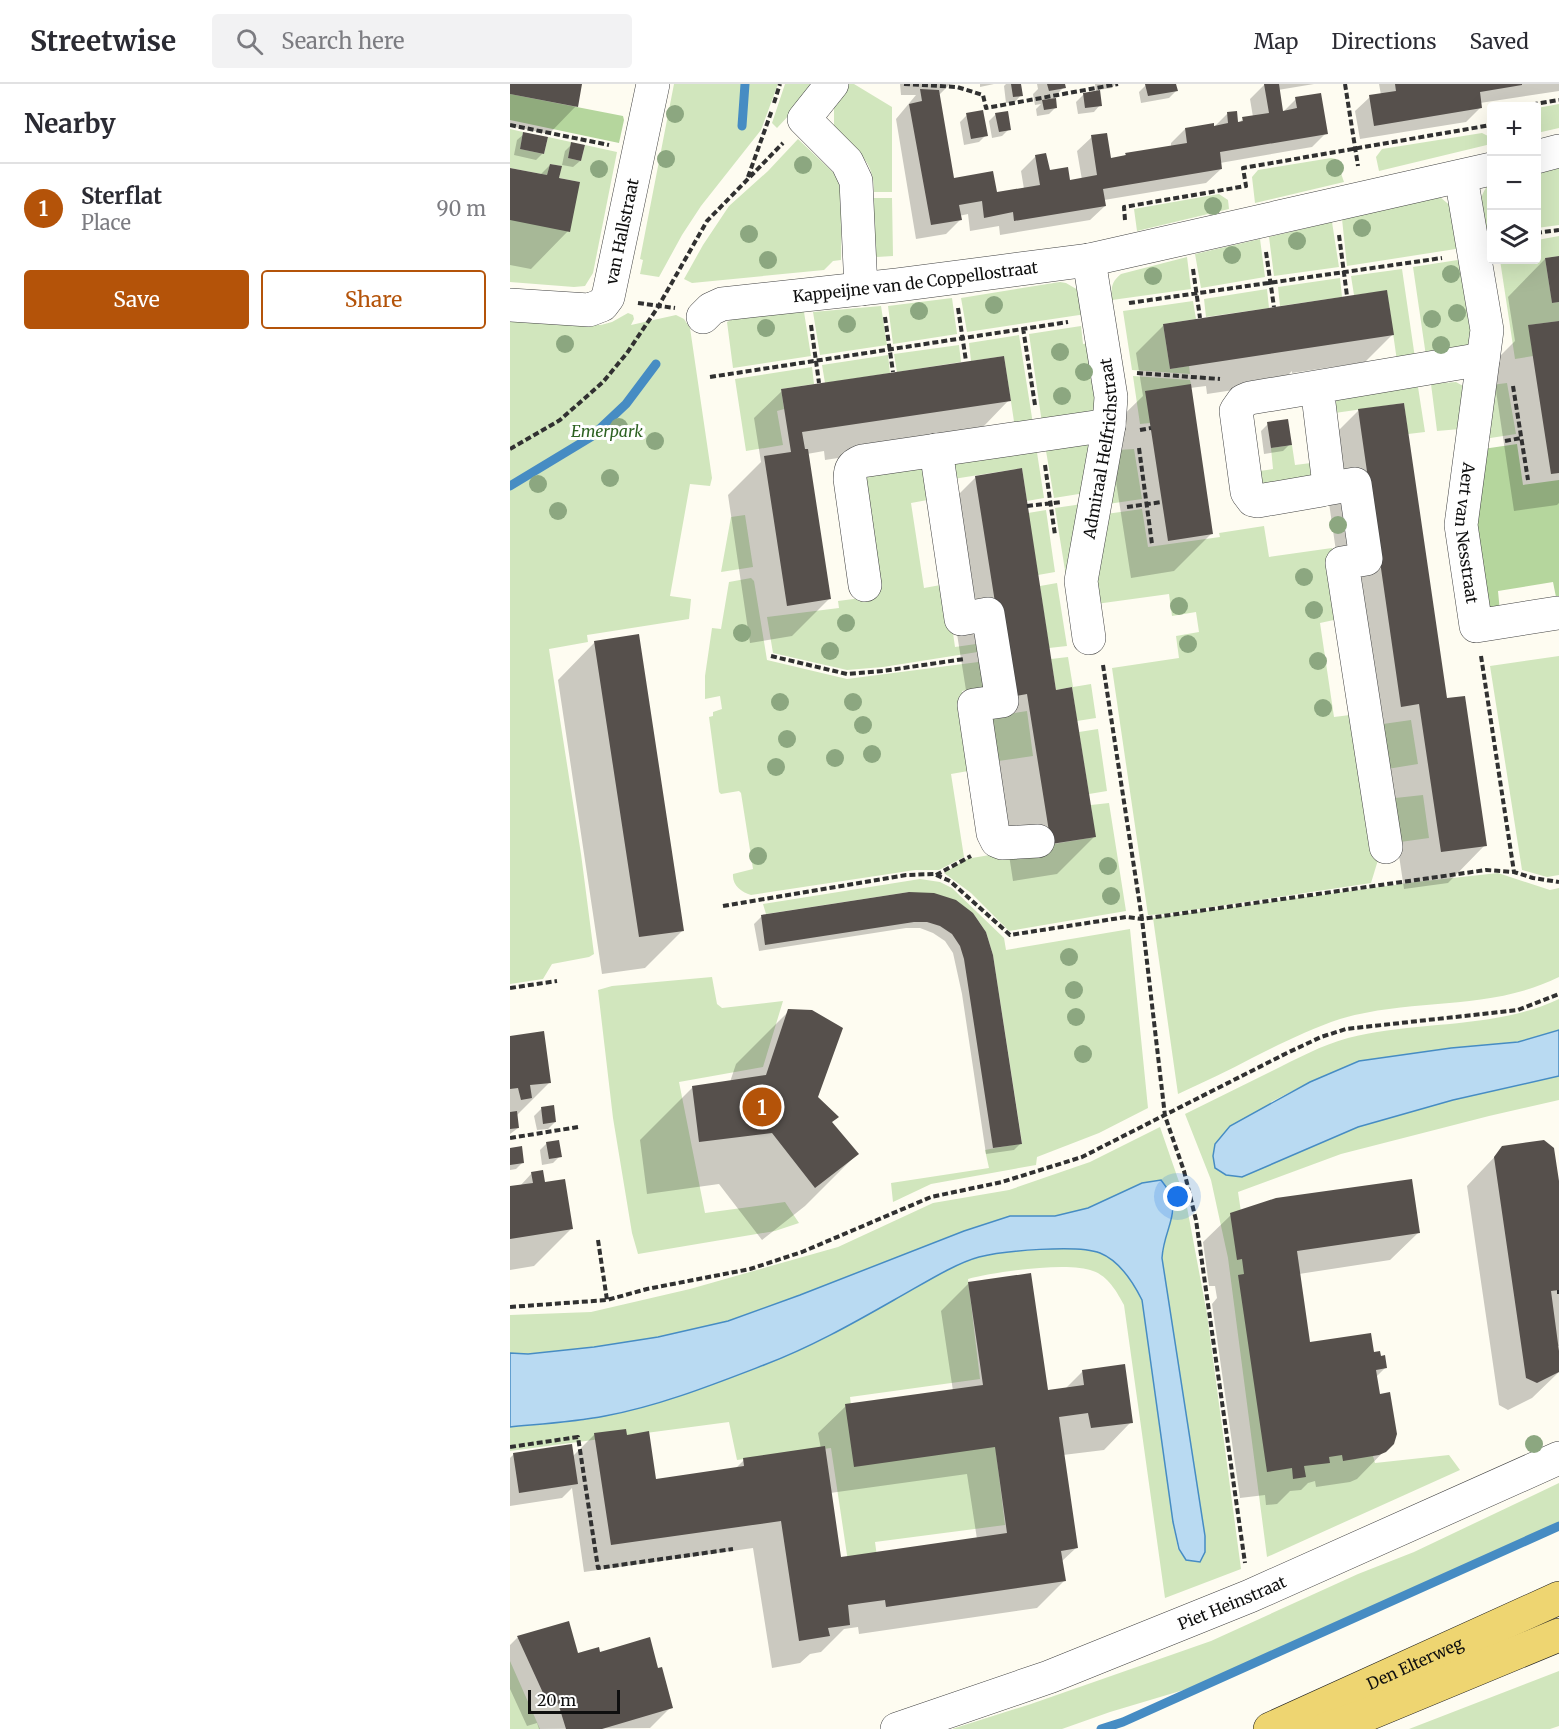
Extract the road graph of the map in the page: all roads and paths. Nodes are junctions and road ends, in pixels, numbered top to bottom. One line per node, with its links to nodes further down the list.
1 (653, 84): 13 (street, van Hallstraat)
2 (780, 84): 17 (path)
3 (832, 84): 9 (street)
4 (904, 84): 5 (path)
5 (1118, 84)
6 (1345, 84): 12 (path)
7 (1559, 100): 8 (path)
8 (1541, 103)
9 (804, 119): 17 (path); 30 (street)
10 (510, 125): 13 (path)
11 (1487, 126): 12 (path)
12 (1355, 149): 18 (path); 23 (path)
13 (639, 151): 29 (street, van Hallstraat)
14 (1559, 151): 15 (street)
15 (1540, 156)
16 (1476, 173): 18 (street, Kappeijne van de Coppellostraat); 24 (street, Aert van Nesstraat)
17 (748, 177): 35 (path)
18 (1349, 202): 19 (street, Kappeijne van de Coppellostraat); 26 (path)
19 (1262, 221): 22 (street, Kappeijne van de Coppellostraat); 28 (path)
20 (1559, 230): 21 (path)
21 (1541, 233)
22 (1188, 238): 23 (street, Kappeijne van de Coppellostraat); 31 (path)
23 (1130, 251): 25 (street, Kappeijne van de Coppellostraat)
24 (1474, 253): 26 (path); 43 (street, Aert van Nesstraat)
25 (1089, 260): 27 (street, Kappeijne van de Coppellostraat); 38 (street, Admiraal Helfrichstraat)
26 (1344, 272): 28 (path); 33 (path)
27 (954, 277): 30 (street, Kappeijne van de Coppellostraat); 41 (path)
28 (1270, 283): 31 (path); 36 (path)
29 (611, 288): 34 (street); 35 (path, van Hallstraat)
30 (871, 288): 32 (street, Kappeijne van de Coppellostraat); 42 (path)
31 (1197, 294): 38 (path); 39 (path)
32 (806, 295): 37 (street, Kappeijne van de Coppellostraat); 44 (path)
33 (1347, 296)
34 (510, 305)
35 (658, 307): 37 (path, van Hallstraat); 54 (path)
36 (1274, 307)
37 (704, 317)
38 (1099, 317): 40 (path); 52 (street, Admiraal Helfrichstraat)
39 (1200, 318)
40 (1023, 328): 41 (path); 53 (path)
41 (962, 338): 42 (path); 45 (path)
42 (890, 349): 44 (path); 46 (path)
43 (1483, 359): 50 (street); 62 (street, Aert van Nesstraat)
44 (816, 360): 48 (path); 49 (path)
45 (966, 361)
46 (893, 372)
47 (1128, 373): 51 (path)
48 (710, 376)
49 (819, 383)
50 (1317, 387): 51 (street); 56 (street)
51 (1246, 399): 56 (street)
52 (1109, 424): 53 (street); 65 (street, Admiraal Helfrichstraat)
53 (1040, 435): 55 (street); 59 (path)
54 (510, 449)
55 (936, 450): 60 (street); 63 (street)
56 (1326, 489): 68 (street)
57 (1162, 502): 58 (path)
58 (1156, 503)
59 (1055, 539)
60 (865, 585)
61 (1557, 614): 62 (street, Aert van Nesstraat)
62 (1476, 626): 69 (path)
63 (994, 654): 64 (path); 66 (street)
64 (771, 656)
65 (1095, 656): 73 (path)
66 (998, 841): 67 (street); 70 (path)
67 (1038, 841)
68 (1386, 848)
69 (1514, 872): 71 (path); 73 (path)
70 (936, 874): 72 (path); 73 (path)
71 (1559, 882)
72 (723, 906)
73 (1142, 919): 77 (path)
74 (557, 981): 75 (path)
75 (510, 988)
76 (1559, 994): 77 (path)
77 (1165, 1116): 81 (path); 86 (path)
78 (578, 1127): 79 (path)
79 (510, 1138)
80 (598, 1240): 81 (path)
81 (607, 1300): 82 (path)
82 (510, 1307)
83 (510, 1447): 85 (path)
84 (1559, 1458): 86 (street, Piet Heinstraat)
85 (733, 1549)
86 (1250, 1596): 89 (street, Piet Heinstraat)
87 (1559, 1598): 90 (main road, Den Elterweg)
88 (1559, 1635): 91 (main road, Den Elterweg)
89 (897, 1729)
90 (1270, 1729)
91 (1326, 1729)

